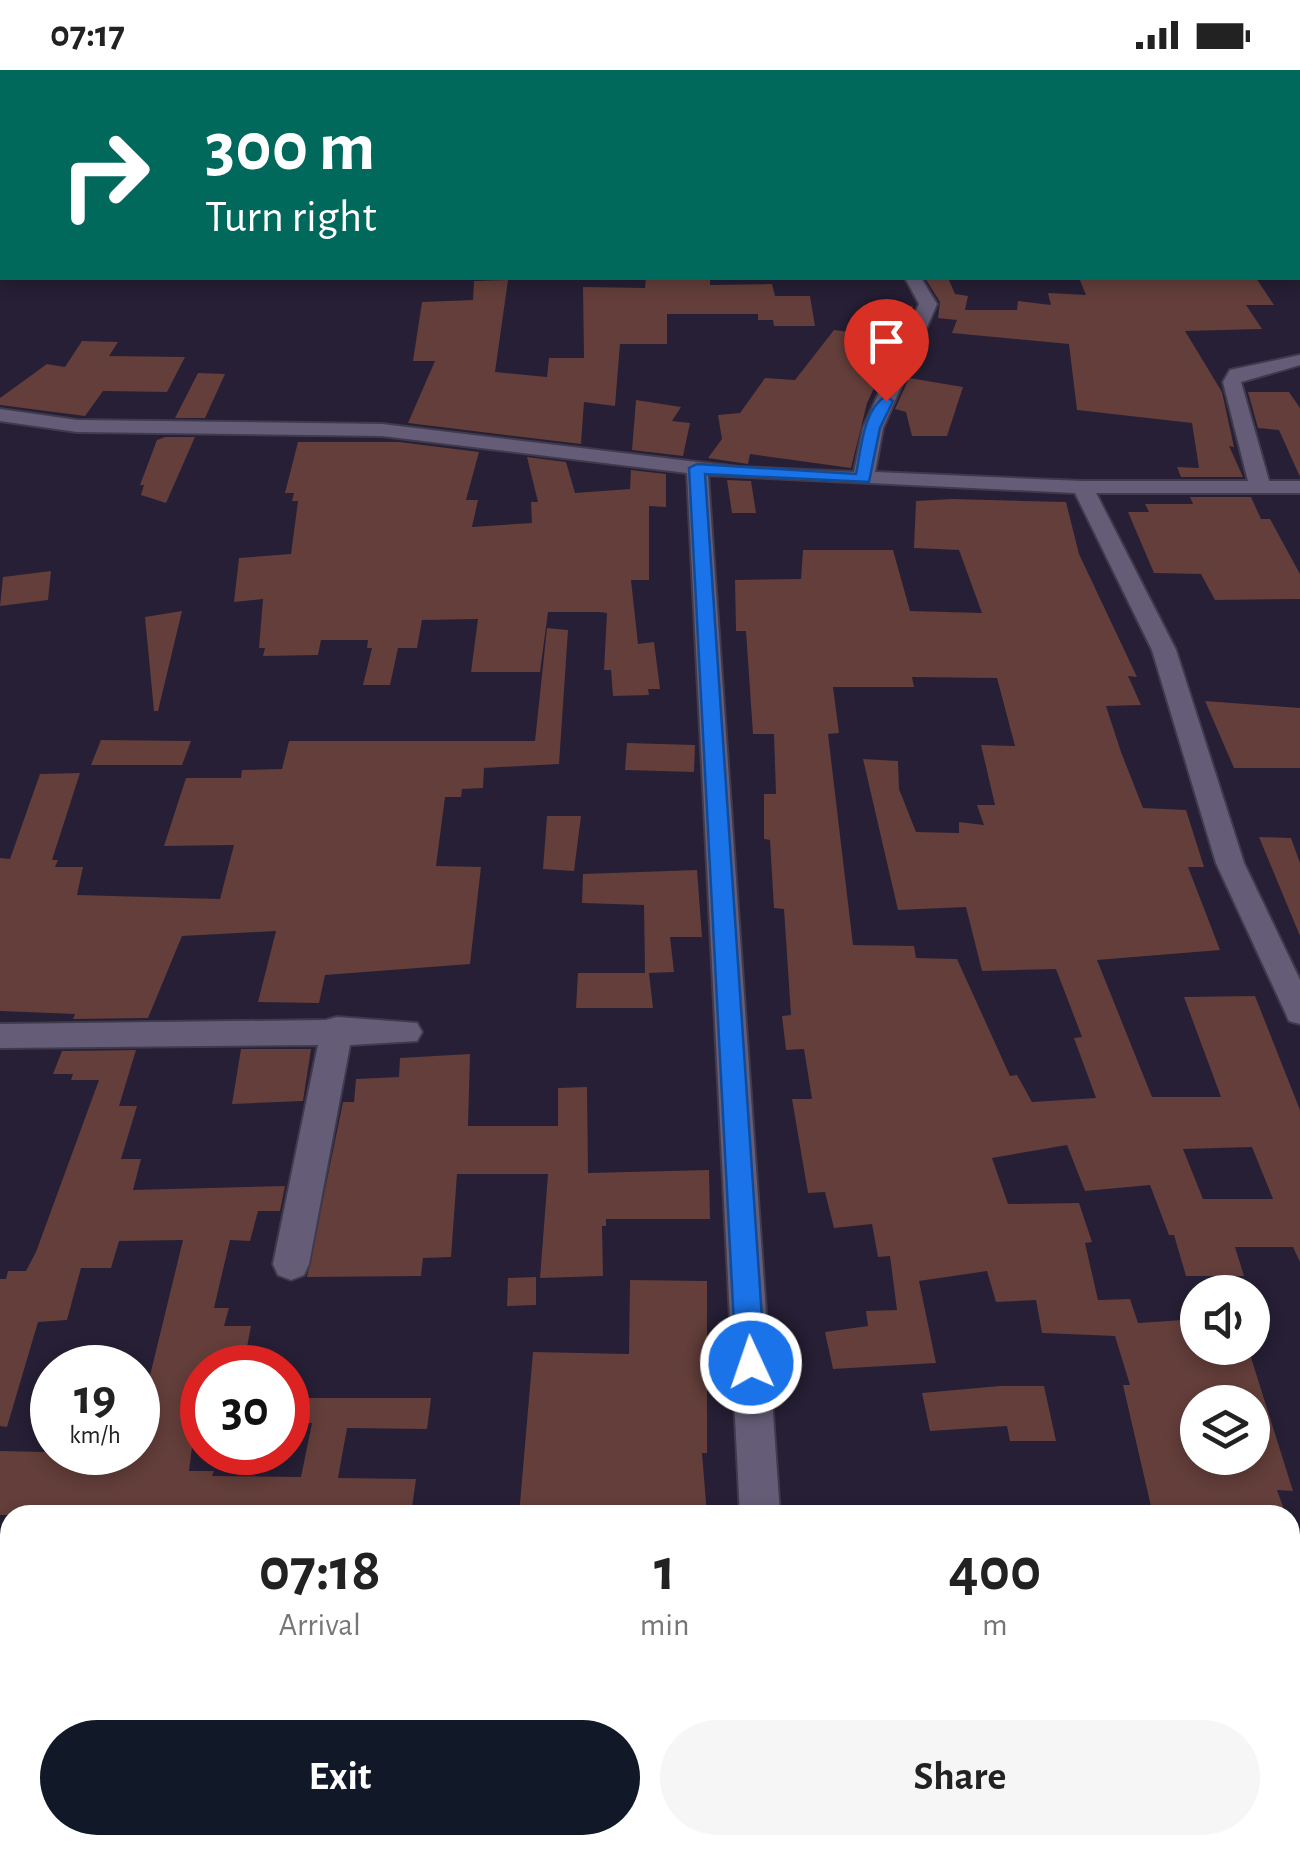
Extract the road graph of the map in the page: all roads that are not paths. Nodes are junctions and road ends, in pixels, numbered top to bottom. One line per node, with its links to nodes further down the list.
1 (914, 280): 5 (street)
2 (1300, 360): 7 (street)
3 (0, 415): 4 (street)
4 (697, 468): 5 (street); 14 (street)
5 (863, 479): 6 (street)
6 (1082, 487): 7 (street); 9 (street)
7 (1260, 487): 8 (street)
8 (1300, 487)
9 (1300, 1012)
10 (336, 1030): 11 (street); 12 (street); 13 (street)
11 (406, 1032)
12 (0, 1036)
13 (291, 1264)
14 (759, 1505)

